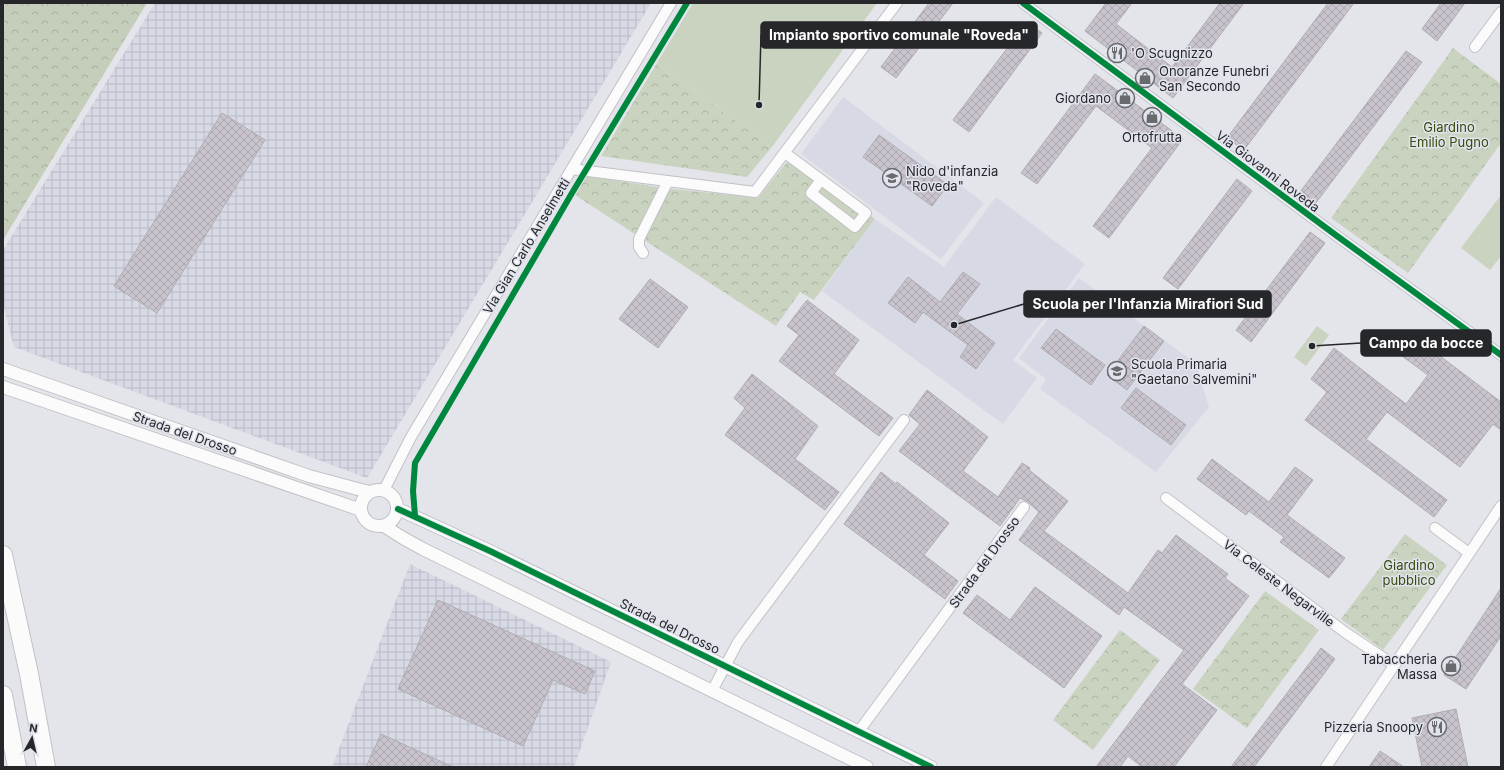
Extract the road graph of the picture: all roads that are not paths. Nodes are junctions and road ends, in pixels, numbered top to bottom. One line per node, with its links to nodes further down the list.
1 (671, 3): 7 (street, Via Gian Carlo Anselmetti)
2 (897, 3): 6 (street)
3 (1023, 3): 11 (street, Via Giovanni Roveda)
4 (1500, 18): 5 (street)
5 (1475, 47)
6 (786, 153): 8 (street); 9 (street)
7 (572, 169): 9 (street); 15 (street, Via Gian Carlo Anselmetti)
8 (821, 180): 8 (street)
9 (668, 181): 10 (street)
10 (643, 253)
11 (1501, 354)
12 (3, 370): 16 (street, Strada del Drosso)
13 (3, 387): 21 (street, Strada del Drosso)
14 (904, 420): 26 (street, Strada del Drosso)
15 (384, 490): 16 (street); 20 (street)
16 (369, 492): 21 (street)
17 (1166, 498): 27 (street, Via Celeste Negarville)
18 (1501, 506): 24 (street)
19 (1024, 508): 30 (street, Strada del Drosso)
20 (398, 509): 22 (street); 26 (street, Strada del Drosso)
21 (361, 510): 22 (street)
22 (384, 526): 28 (street)
23 (1435, 528): 24 (street)
24 (1469, 553): 27 (street)
25 (3, 555): 32 (highway)
26 (725, 665): 28 (street, Strada del Drosso); 30 (street, Strada del Drosso)
27 (1394, 666): 35 (street)
28 (712, 691): 33 (street)
29 (3, 694): 31 (highway)
30 (859, 731): 34 (street, Strada del Drosso)
31 (17, 767)
32 (46, 767)
33 (867, 767)
34 (931, 767)
35 (1326, 767)

